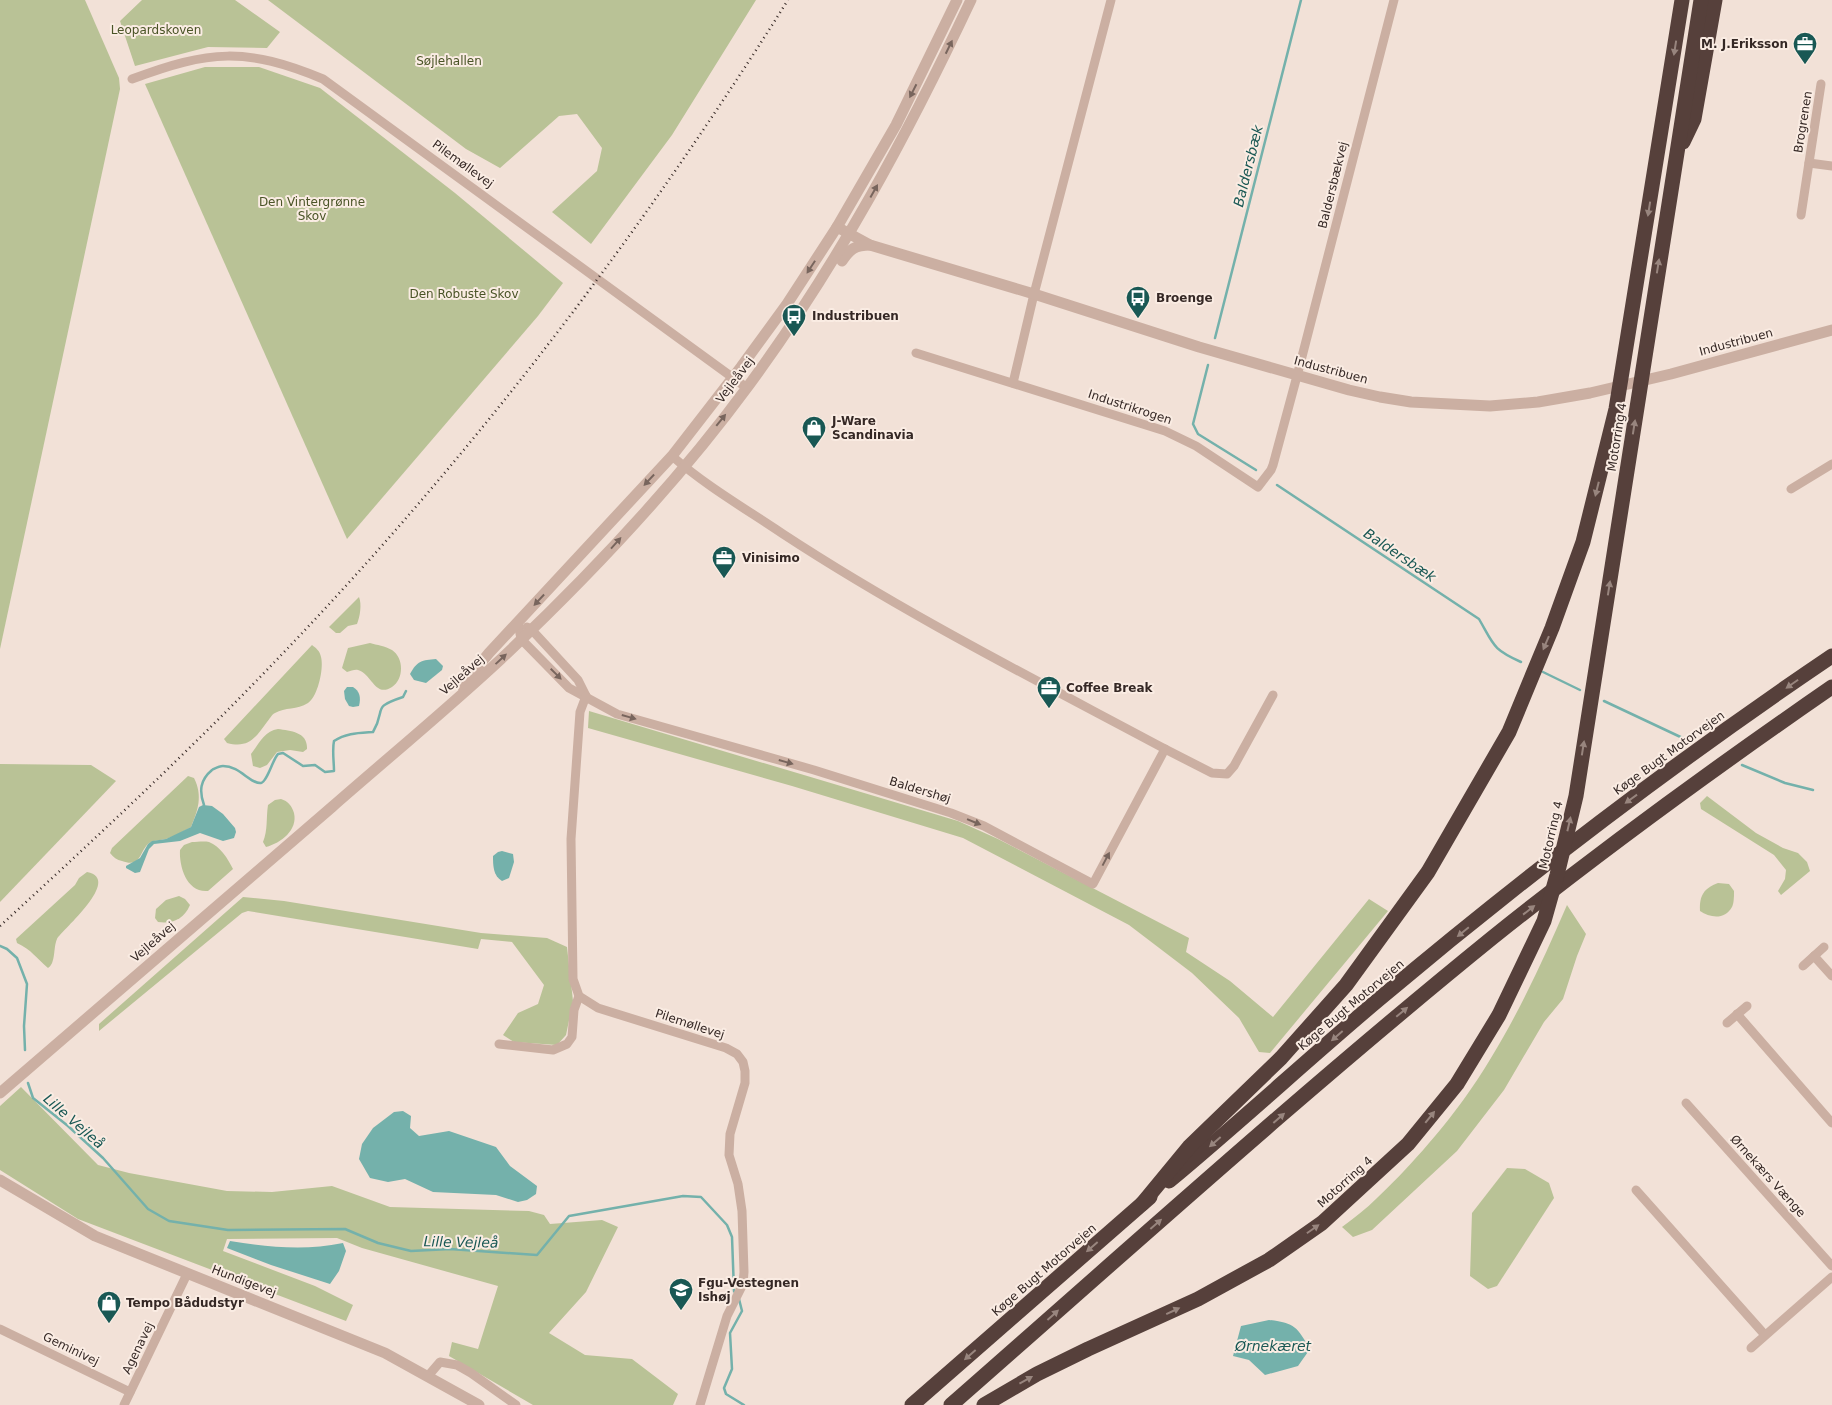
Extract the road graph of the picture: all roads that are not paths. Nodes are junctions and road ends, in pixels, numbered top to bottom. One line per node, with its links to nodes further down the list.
1 (957, 0): 16 (street, Vejleåvej, one-way to 16)
2 (971, 0): 17 (street, Vejleåvej, one-way to 2)
3 (1111, 0): 19 (street)
4 (1394, 0): 23 (street, Baldersbækvej)
5 (1673, 0): 9 (highway)
6 (1682, 0): 9 (highway, Motorring 4)
7 (1701, 0): 12 (highway, Motorring 4)
8 (1714, 0): 12 (highway)
9 (1678, 27): 54 (highway, Motorring 4, one-way to 54)
10 (132, 79): 24 (street, Pilemøllevej)
11 (1821, 84): 13 (street, Brogrenen)
12 (1675, 159): 69 (highway, Motorring 4, one-way to 12)
13 (1809, 163): 14 (street, Brogrenen); 15 (street, Brogrenen)
14 (1832, 166)
15 (1801, 215)
16 (837, 226): 17 (street, Industribuen); 24 (street, Vejleåvej, one-way to 24)
17 (850, 234): 18 (street, Industribuen); 20 (street, Vejleåvej)
18 (870, 245): 19 (street, Industribuen); 20 (street)
19 (1034, 294): 23 (street, Industribuen); 25 (street)
20 (802, 311): 26 (street, Vejleåvej)
21 (1832, 330): 23 (street, Industribuen)
22 (916, 353): 25 (street, Industrikrogen)
23 (1297, 376): 25 (street, Industrikrogen)
24 (732, 378): 26 (street, Pilemøllevej); 27 (street, Vejleåvej)
25 (1013, 383)
26 (747, 388): 29 (street, Vejleåvej, one-way to 26)
27 (672, 456): 29 (street); 31 (street, Vejleåvej, one-way to 31)
28 (1832, 464): 30 (street)
29 (684, 467): 32 (street, Vejleåvej, one-way to 29); 39 (street)
30 (1791, 489)
31 (518, 623): 32 (street, Baldershøj); 33 (street); 38 (street, Vejleåvej)
32 (531, 629): 33 (street, Vejleåvej); 37 (street, Baldershøj)
33 (521, 639): 37 (street, Baldershøj, one-way to 37); 38 (street, Vejleåvej, one-way to 33)
34 (1832, 656): 54 (highway, Køge Bugt Motorvejen, one-way to 54)
35 (1832, 688): 68 (highway, one-way to 35)
36 (1273, 695): 39 (street)
37 (586, 696): 39 (street, Baldershøj, one-way to 39); 44 (street)
38 (438, 714): 49 (street, Vejleåvej)
39 (1165, 748)
40 (1824, 947): 41 (street)
41 (1814, 956): 42 (street); 43 (street)
42 (1803, 966)
43 (1832, 976)
44 (579, 996): 48 (street); 66 (street, Pilemøllevej)
45 (1747, 1006): 46 (street)
46 (1737, 1014): 47 (street); 51 (street)
47 (1727, 1022)
48 (499, 1044)
49 (0, 1093)
50 (1686, 1104): 55 (street, Ørnekærs Vænge)
51 (1832, 1123)
52 (0, 1180): 56 (street, Hundigevej)
53 (1636, 1190): 59 (street)
54 (1142, 1204): 67 (highway, Køge Bugt Motorvejen, one-way to 67)
55 (1832, 1266)
56 (187, 1274): 61 (street, Hundigevej); 62 (street, Agenavej)
57 (1832, 1277): 59 (street)
58 (0, 1329): 62 (street, Geminivej)
59 (1765, 1335): 60 (street)
60 (1751, 1348)
61 (428, 1376): 64 (street, Hundigevej); 65 (street)
62 (130, 1392): 63 (street, Agenavej)
63 (124, 1405)
64 (479, 1405)
65 (516, 1405)
66 (700, 1405)
67 (912, 1405)
68 (951, 1405)
69 (984, 1405)

